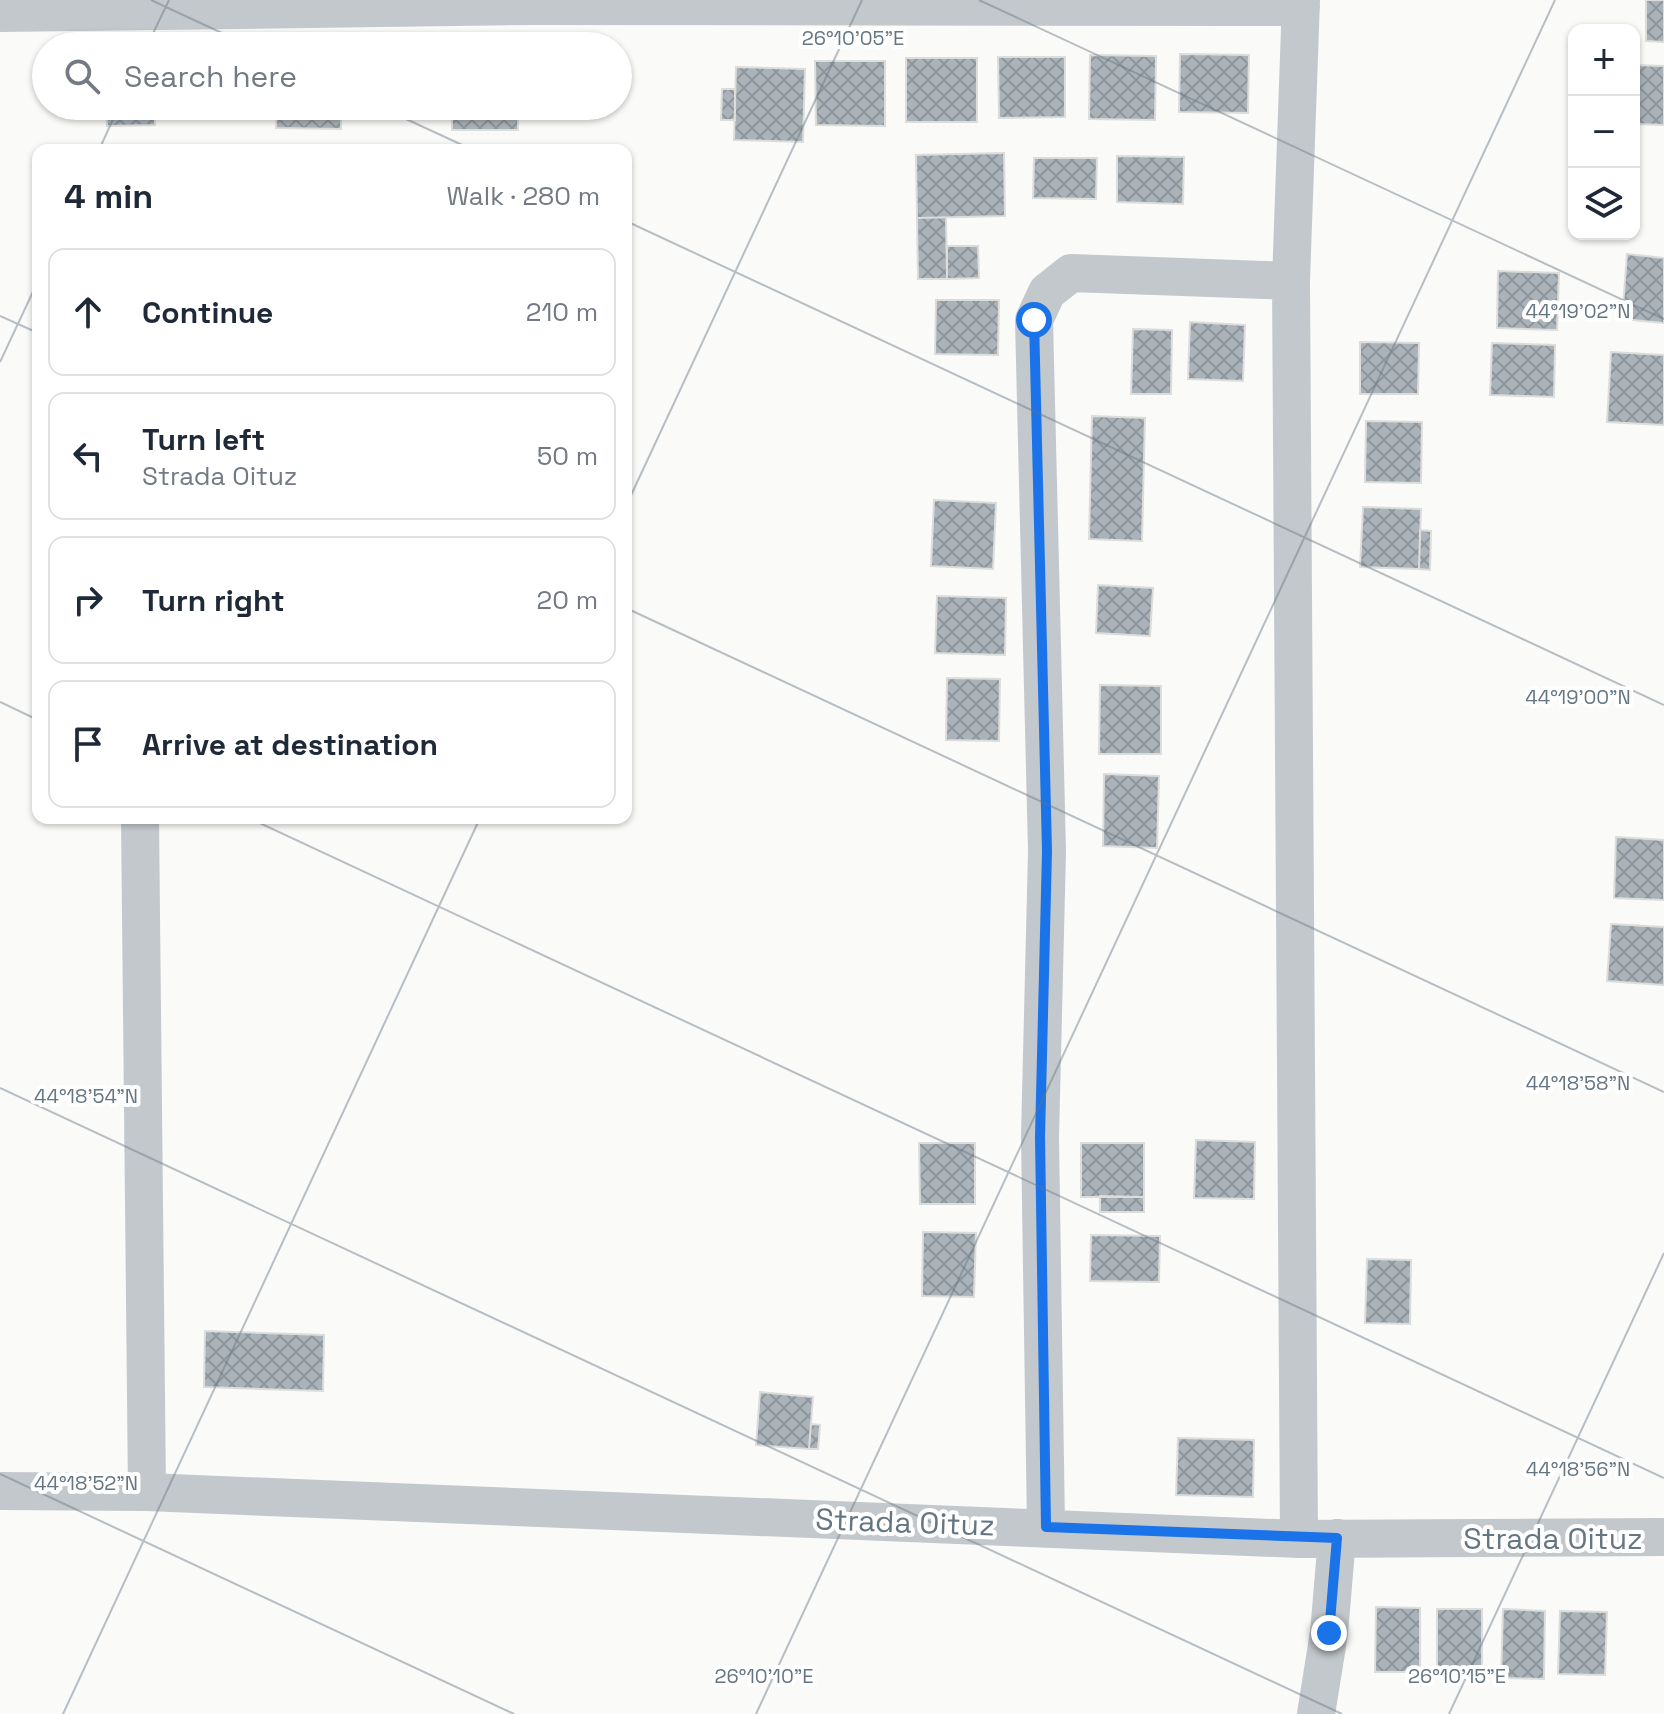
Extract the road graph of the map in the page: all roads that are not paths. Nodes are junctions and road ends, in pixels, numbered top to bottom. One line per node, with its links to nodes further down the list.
1 (536, 3): 2 (street); 5 (street)
2 (838, 3): 4 (street)
3 (1301, 4): 4 (street); 7 (street)
4 (1070, 5)
5 (265, 6): 6 (street)
6 (0, 13)
7 (1291, 281): 11 (street); 14 (street)
8 (140, 824): 10 (street)
9 (0, 1491): 10 (street, Strada Oituz)
10 (147, 1492): 11 (street, Strada Oituz)
11 (1046, 1527): 14 (street, Strada Oituz)
12 (1664, 1537): 13 (street, Strada Oituz)
13 (1337, 1538): 14 (street, Strada Oituz); 15 (street)
14 (1299, 1539)
15 (1316, 1714)

